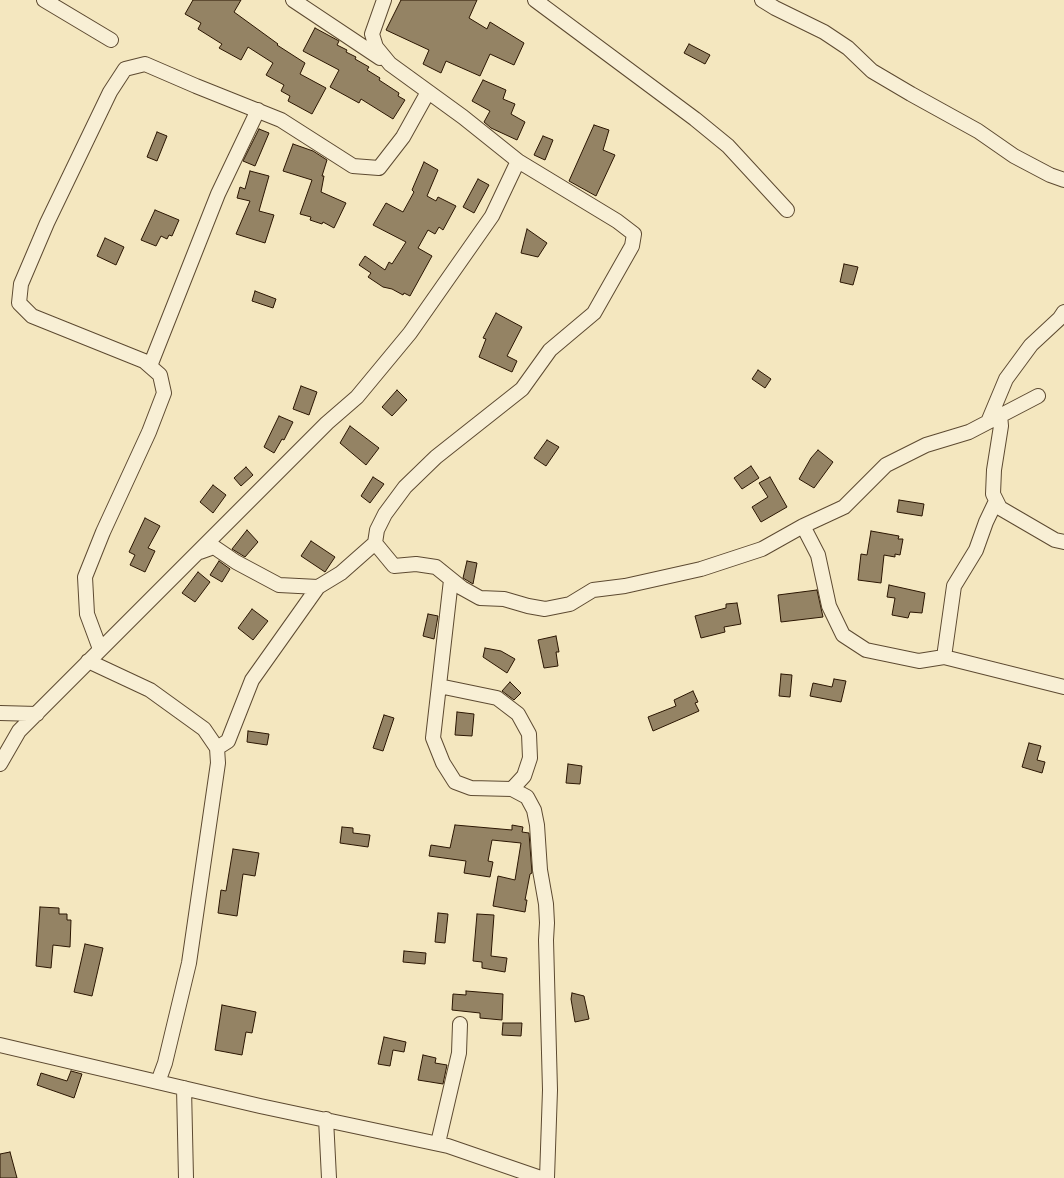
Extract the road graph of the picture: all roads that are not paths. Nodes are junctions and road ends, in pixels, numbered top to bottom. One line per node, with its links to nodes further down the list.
1 (44, 0): 6 (street)
2 (293, 0): 7 (street)
3 (384, 0): 7 (street)
4 (535, 0): 12 (street)
5 (762, 0): 11 (street)
6 (111, 40)
7 (390, 64): 8 (street)
8 (428, 92): 9 (street); 10 (street)
9 (258, 110): 14 (street); 14 (street)
10 (518, 161): 20 (street); 21 (street)
11 (1064, 180)
12 (786, 210)
13 (1063, 318): 16 (street)
14 (150, 366): 24 (street)
15 (1038, 396): 16 (street)
16 (994, 419): 17 (street); 18 (street)
17 (996, 501): 19 (street); 25 (street)
18 (803, 526): 22 (street); 25 (street)
19 (1064, 542)
20 (375, 543): 22 (street); 23 (street)
21 (197, 553): 23 (street); 24 (street)
22 (451, 580): 27 (street)
23 (318, 587): 31 (street)
24 (100, 649): 26 (street)
25 (944, 658): 28 (street)
26 (88, 661): 30 (street); 31 (street)
27 (439, 686): 33 (street); 33 (street)
28 (1064, 687)
29 (0, 713): 30 (street)
30 (37, 714): 32 (street)
31 (216, 748): 36 (street)
32 (0, 764)
33 (512, 789): 45 (street)
34 (460, 1024): 39 (street)
35 (0, 1045): 36 (street)
36 (158, 1082): 37 (street)
37 (184, 1088): 38 (street); 41 (street)
38 (326, 1120): 39 (street); 42 (street)
39 (438, 1143): 40 (street)
40 (498, 1163): 43 (street); 44 (street)
41 (186, 1178)
42 (329, 1178)
43 (498, 1178)
44 (541, 1178)
45 (547, 1178)

